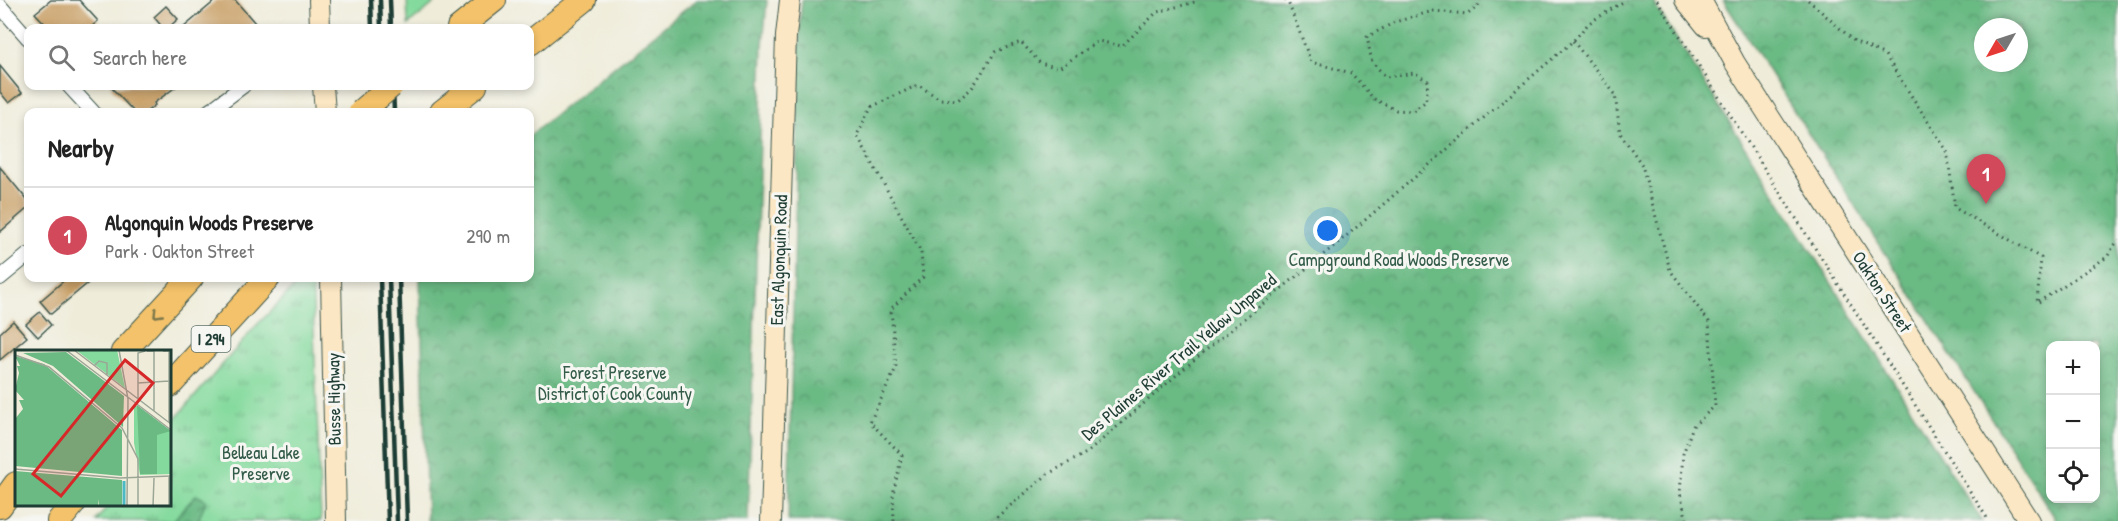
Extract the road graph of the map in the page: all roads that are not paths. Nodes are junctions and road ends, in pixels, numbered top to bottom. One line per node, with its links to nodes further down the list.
1 (319, 0): 8 (main road)
2 (494, 0): 9 (highway)
3 (584, 0): 11 (highway)
4 (790, 0): 35 (main road, East Algonquin Road)
5 (1685, 0): 12 (main road, Oakton Street)
6 (1701, 0): 12 (main road, Oakton Street)
7 (0, 6): 10 (street)
8 (319, 24)
9 (464, 24)
10 (24, 33)
11 (534, 40)
12 (1735, 63): 36 (main road, Oakton Street)
13 (73, 90): 18 (street)
14 (238, 90): 19 (street)
15 (323, 90): 20 (main road)
16 (386, 90): 21 (highway, bridge)
17 (468, 91): 22 (highway)
18 (89, 108)
19 (213, 108)
20 (325, 108)
21 (366, 108)
22 (447, 108)
23 (24, 258): 24 (street)
24 (0, 278)
25 (187, 282): 28 (highway, one-way to 28)
26 (331, 282): 34 (main road, Busse Highway)
27 (260, 285): 29 (highway, I 294)
28 (124, 350)
29 (171, 384)
30 (15, 485): 31 (highway)
31 (0, 506)
32 (71, 506): 33 (highway)
33 (59, 521)
34 (336, 521)
35 (771, 521)
36 (2029, 521)

